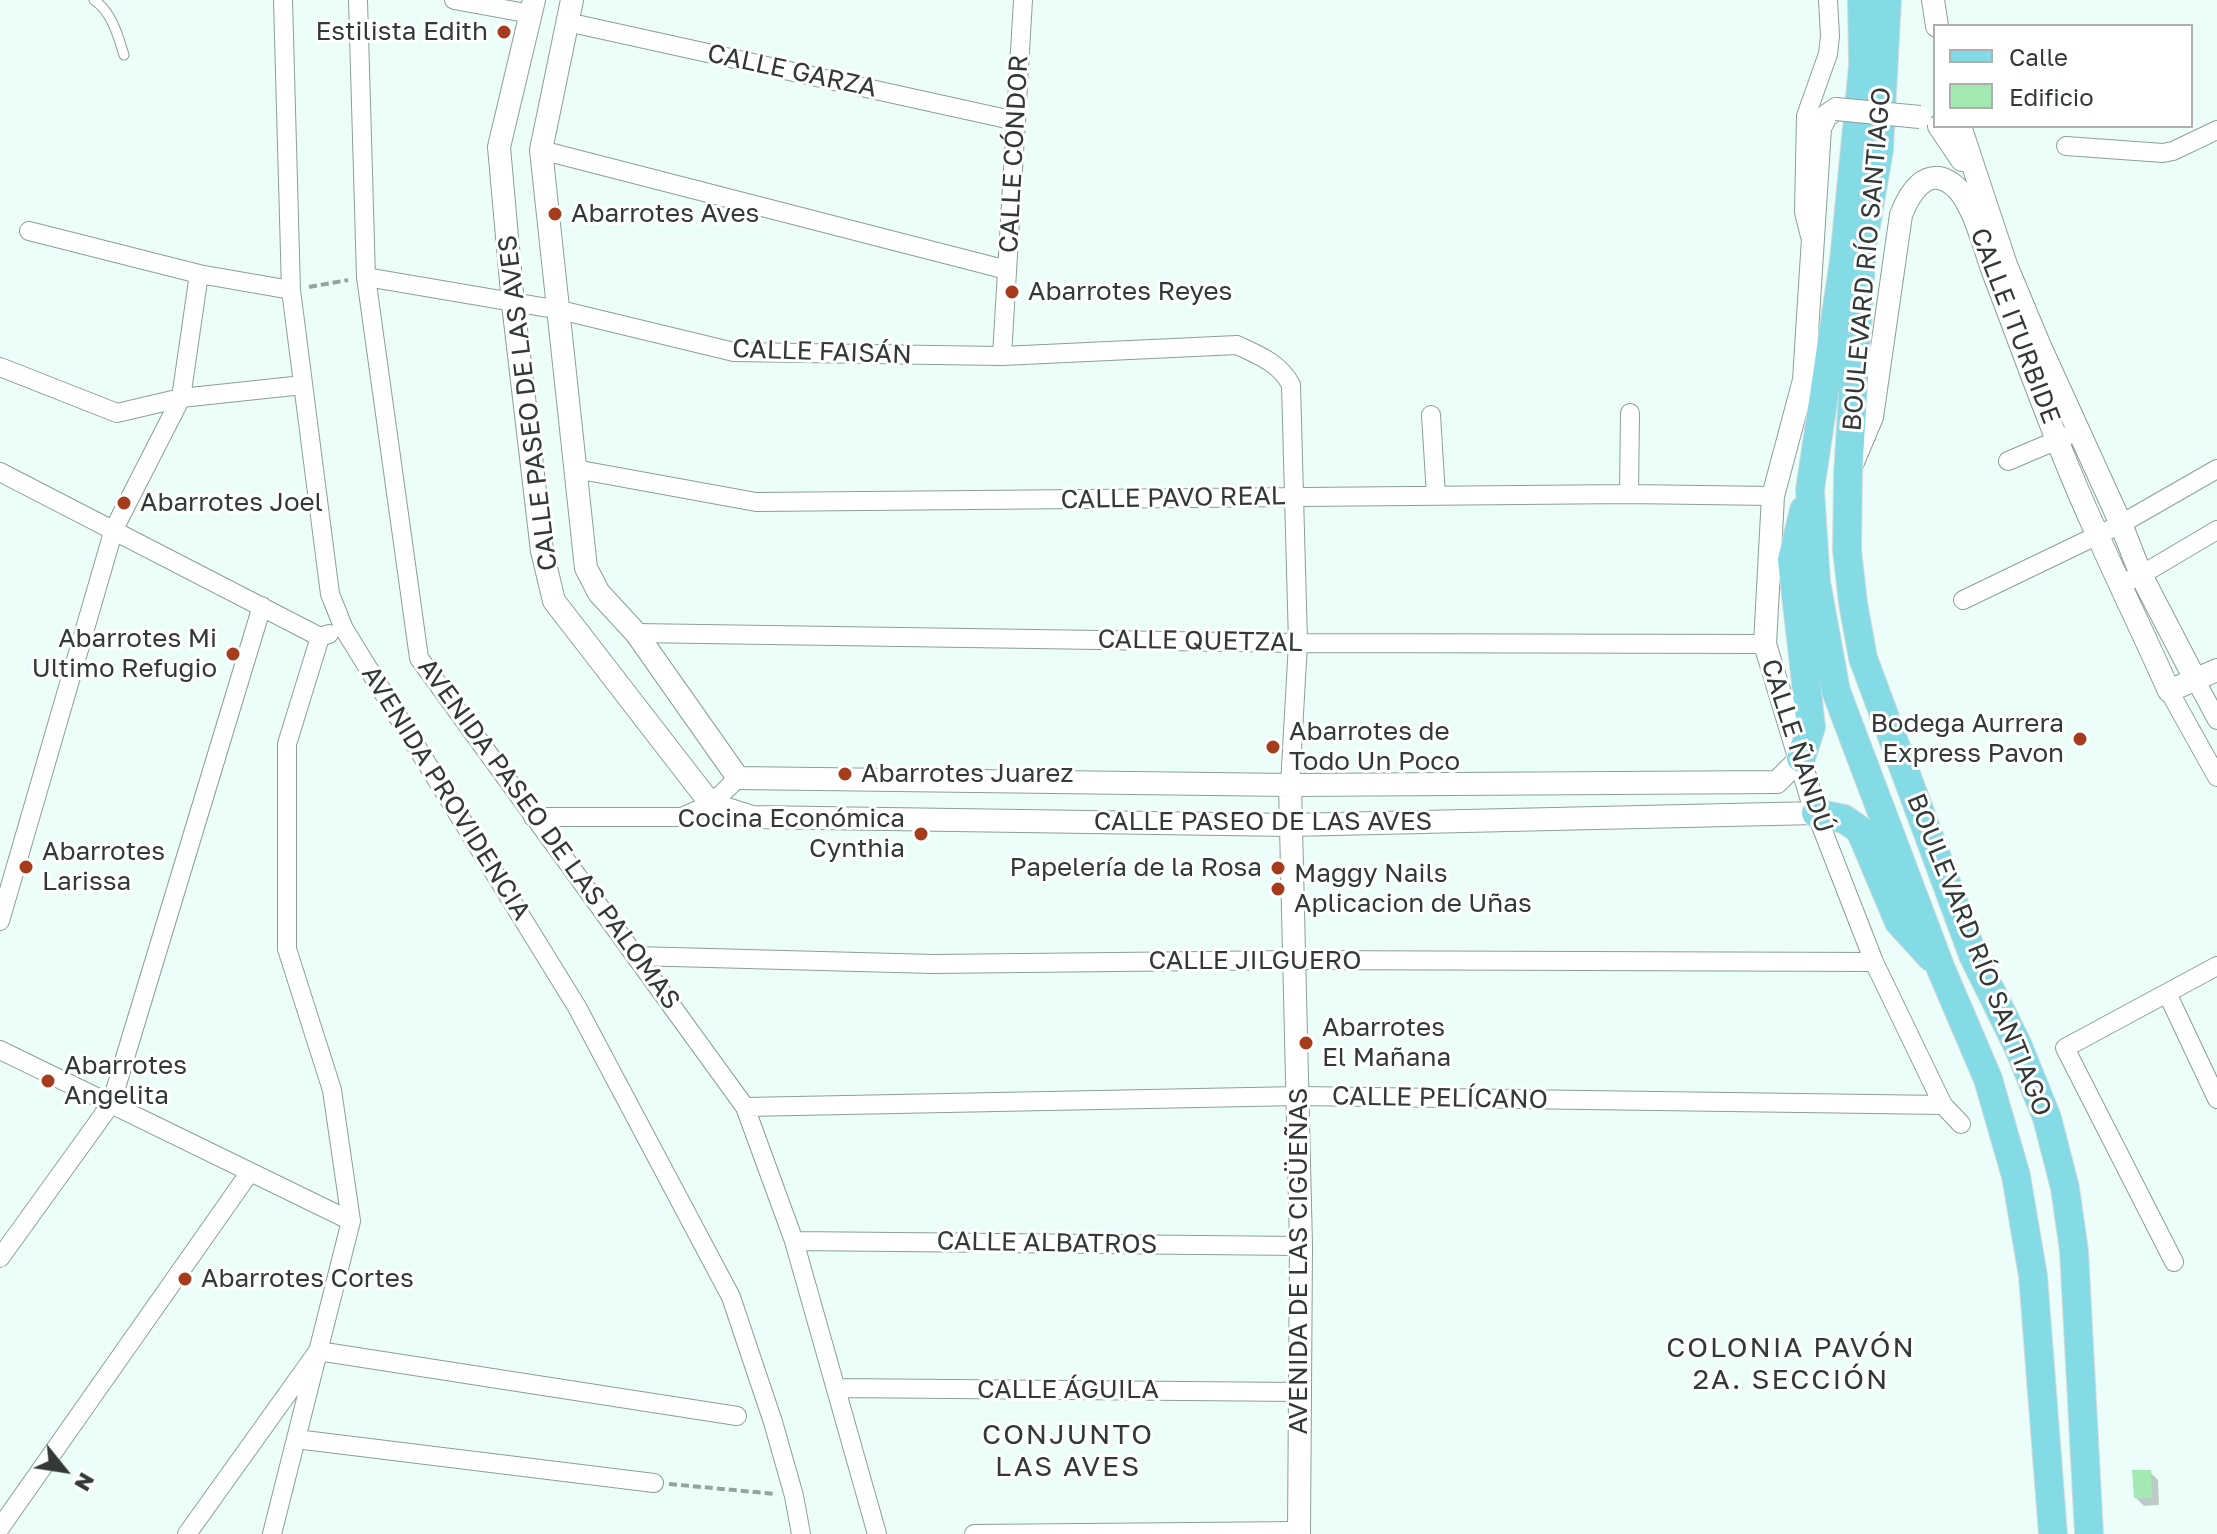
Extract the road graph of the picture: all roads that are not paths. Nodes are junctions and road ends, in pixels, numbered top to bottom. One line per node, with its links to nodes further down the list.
1 (94, 0): 13 (lane)
2 (283, 0): 28 (street, AVENIDA PROVIDENCIA)
3 (358, 0): 27 (street, AVENIDA PASEO DE LAS PALOMAS)
4 (454, 0): 10 (street)
5 (1023, 0): 14 (street, CALLE CÓNDOR)
6 (1828, 0): 24 (street)
7 (1862, 0): 44 (main road, BOULEVARD RÍO SANTIAGO)
8 (1887, 0): 43 (main road, BOULEVARD RÍO SANTIAGO)
9 (1933, 0): 12 (street)
10 (532, 7): 29 (street, CALLE PASEO DE LAS AVES)
11 (569, 11): 14 (street, CALLE GARZA); 20 (street, CALLE PASEO DE LAS AVES)
12 (1937, 24)
13 (124, 55)
14 (1016, 121): 25 (street, CALLE CÓNDOR)
15 (1932, 122): 24 (street, CALLE ÑANDÚ, bridge)
16 (1937, 128): 21 (street)
17 (1961, 128): 21 (street, CALLE ITURBIDE)
18 (2217, 130): 19 (street)
19 (2066, 146)
20 (541, 150): 25 (street); 30 (street, CALLE PASEO DE LAS AVES)
21 (1979, 184): 22 (street, CALLE ITURBIDE)
22 (1980, 210): 38 (street, CALLE ITURBIDE); 43 (street, CALLE ITURBIDE)
23 (29, 231): 26 (street)
24 (1813, 243): 47 (street, CALLE ÑANDÚ)
25 (1007, 270): 32 (street, CALLE CÓNDOR)
26 (199, 274): 28 (street); 35 (street)
27 (366, 277): 29 (street, CALLE FAISÁN); 71 (street, AVENIDA PASEO DE LAS PALOMAS)
28 (291, 290): 34 (street, AVENIDA PROVIDENCIA)
29 (513, 304): 30 (street, CALLE FAISÁN); 69 (street, CALLE PASEO DE LAS AVES)
30 (560, 310): 32 (street, CALLE FAISÁN); 40 (street, CALLE PASEO DE LAS AVES)
31 (1237, 345): 32 (street, CALLE FAISÁN); 48 (street, AVENIDA DE LAS CIGÜEÑAS)
32 (1002, 356)
33 (0, 367): 35 (street)
34 (303, 385): 35 (street); 56 (street, AVENIDA PROVIDENCIA)
35 (181, 398): 50 (street)
36 (1630, 413): 45 (street)
37 (1431, 415): 46 (street)
38 (2068, 435): 39 (street); 49 (street, CALLE ITURBIDE); 52 (street, CALLE ITURBIDE)
39 (2008, 461)
40 (575, 469): 48 (street, CALLE PAVO REAL); 57 (street, CALLE PASEO DE LAS AVES)
41 (2217, 469): 49 (street)
42 (0, 472): 50 (street)
43 (1848, 474): 74 (main road, BOULEVARD RÍO SANTIAGO)
44 (1810, 490): 65 (main road); 79 (main road, BOULEVARD RÍO SANTIAGO)
45 (1629, 494): 46 (street, CALLE PAVO REAL); 47 (street, CALLE PAVO REAL)
46 (1436, 496): 48 (street, CALLE PAVO REAL)
47 (1773, 496): 60 (street, CALLE ÑANDÚ)
48 (1295, 497): 59 (street, AVENIDA DE LAS CIGÜEÑAS)
49 (2121, 524): 52 (street); 53 (street, CALLE ITURBIDE)
50 (114, 529): 55 (street); 73 (street)
51 (2217, 530): 53 (street)
52 (2097, 535): 53 (street, CALLE ITURBIDE); 54 (street)
53 (2131, 580): 62 (street, CALLE ITURBIDE); 63 (street, CALLE ITURBIDE)
54 (1963, 600)
55 (262, 606): 58 (street); 84 (street)
56 (344, 629): 58 (street); 104 (street, AVENIDA PROVIDENCIA)
57 (636, 633): 59 (street, CALLE QUETZAL); 67 (street, CALLE PASEO DE LAS AVES)
58 (320, 637): 89 (street)
59 (1298, 643): 60 (street, CALLE QUETZAL); 68 (street, AVENIDA DE LAS CIGÜEÑAS)
60 (1765, 644): 65 (street, CALLE ÑANDÚ)
61 (2217, 670): 62 (street)
62 (2195, 679): 63 (street); 64 (street, CALLE ITURBIDE)
63 (2169, 691): 66 (street, CALLE ITURBIDE)
64 (2217, 720)
65 (1801, 758): 68 (street, CALLE PASEO DE LAS AVES); 70 (street, CALLE ÑANDÚ)
66 (2217, 777)
67 (738, 778): 68 (street, CALLE PASEO DE LAS AVES); 69 (street)
68 (1290, 785): 72 (street, AVENIDA DE LAS CIGÜEÑAS)
69 (711, 804): 71 (street); 72 (street, CALLE PASEO DE LAS AVES)
70 (1816, 813): 72 (street, CALLE PASEO DE LAS AVES); 77 (street, CALLE ÑANDÚ); 79 (main road)
71 (533, 817): 75 (street, AVENIDA PASEO DE LAS PALOMAS)
72 (1290, 825): 76 (street, AVENIDA DE LAS CIGÜEÑAS)
73 (0, 921)
74 (1973, 955): 79 (main road); 108 (main road, BOULEVARD RÍO SANTIAGO)
75 (635, 956): 76 (street, CALLE JILGUERO); 86 (street, AVENIDA PASEO DE LAS PALOMAS)
76 (1295, 960): 77 (street, CALLE JILGUERO); 82 (street, AVENIDA DE LAS CIGÜEÑAS)
77 (1874, 962): 85 (street, CALLE ÑANDÚ)
78 (2217, 966): 80 (street)
79 (1941, 969): 107 (main road, BOULEVARD RÍO SANTIAGO)
80 (2167, 993): 83 (street); 93 (street)
81 (0, 1050): 84 (street)
82 (1299, 1096): 85 (street, CALLE PELÍCANO); 86 (street, CALLE PELÍCANO); 91 (street, AVENIDA DE LAS CIGÜEÑAS)
83 (2217, 1099)
84 (111, 1104): 88 (street); 92 (street)
85 (1943, 1105): 87 (street, CALLE ÑANDÚ)
86 (745, 1107): 90 (street, AVENIDA PASEO DE LAS PALOMAS)
87 (1961, 1124)
88 (250, 1172): 89 (street); 100 (street)
89 (351, 1221): 94 (street)
90 (794, 1241): 91 (street, CALLE ALBATROS); 95 (street, AVENIDA PASEO DE LAS PALOMAS)
91 (1301, 1246): 96 (street, AVENIDA DE LAS CIGÜEÑAS)
92 (0, 1258)
93 (2174, 1262)
94 (318, 1351): 97 (street); 98 (street); 102 (street)
95 (836, 1388): 96 (street, CALLE ÁGUILA); 105 (street, AVENIDA PASEO DE LAS PALOMAS)
96 (1300, 1392): 101 (street, AVENIDA DE LAS CIGÜEÑAS)
97 (737, 1416)
98 (296, 1439): 99 (street); 103 (street)
99 (654, 1483)
100 (0, 1528)
101 (1299, 1532): 106 (street)
102 (187, 1534)
103 (272, 1534)
104 (801, 1534)
105 (877, 1534)
106 (974, 1534)
107 (2053, 1534)
108 (2089, 1534)

